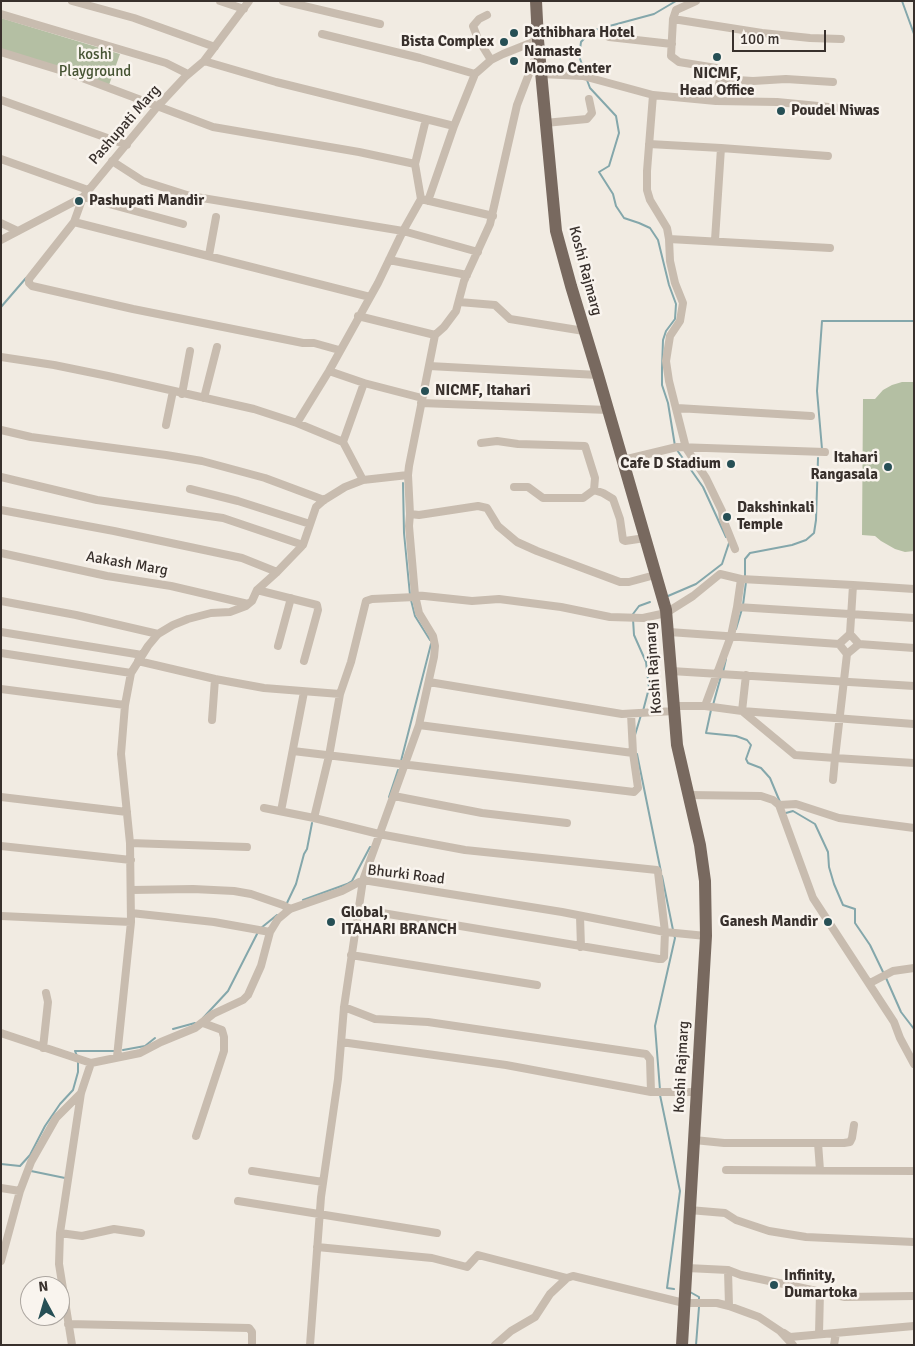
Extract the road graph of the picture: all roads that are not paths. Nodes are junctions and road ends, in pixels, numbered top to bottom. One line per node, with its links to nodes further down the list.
1 (72, 1): 17 (street)
2 (220, 1): 7 (street)
3 (249, 1): 7 (street, Pashupati Marg)
4 (283, 1): 11 (street)
5 (536, 1): 15 (main road, Koshi Rajmarg)
6 (696, 1): 10 (street)
7 (244, 9): 17 (street, Pashupati Marg)
8 (1, 14): 21 (street)
9 (487, 15): 20 (street)
10 (673, 20): 14 (street); 16 (street)
11 (380, 24)
12 (322, 34): 22 (street)
13 (609, 38): 16 (street)
14 (841, 38)
15 (538, 44): 20 (street); 23 (main road, Koshi Rajmarg); 45 (street)
16 (672, 44): 24 (street)
17 (215, 47): 19 (street, Pashupati Marg)
18 (1, 52): 30 (street)
19 (204, 60): 21 (street, Pashupati Marg); 32 (street)
20 (491, 60): 22 (street)
21 (188, 74): 30 (street, Pashupati Marg)
22 (475, 74): 34 (street)
23 (541, 74): 26 (street); 33 (main road, Koshi Rajmarg)
24 (720, 79): 25 (street); 29 (street)
25 (833, 82)
26 (653, 95): 29 (street); 35 (street)
27 (590, 99): 33 (street)
28 (1, 100): 36 (street)
29 (716, 101): 31 (street)
30 (157, 107): 36 (street, Pashupati Marg); 41 (street)
31 (839, 108)
32 (426, 119): 34 (street); 41 (street)
33 (546, 124): 63 (main road, Koshi Rajmarg)
34 (454, 126): 44 (street)
35 (649, 144): 37 (street); 52 (street)
36 (127, 145): 40 (street, Pashupati Marg)
37 (721, 148): 38 (street); 54 (street)
38 (828, 156)
39 (1, 159): 42 (street)
40 (112, 161): 42 (street, Pashupati Marg); 51 (street)
41 (414, 164): 44 (street)
42 (88, 190): 43 (street, Pashupati Marg)
43 (83, 197): 47 (street); 49 (street); 50 (street, Pashupati Marg)
44 (425, 200): 45 (street); 51 (street)
45 (493, 216): 56 (street)
46 (216, 217): 57 (street)
47 (74, 222): 57 (street); 66 (street)
48 (1, 223): 50 (street)
49 (183, 224)
50 (18, 231): 53 (street, Pashupati Marg)
51 (402, 231): 56 (street); 58 (street)
52 (669, 239): 54 (street); 77 (street)
53 (1, 240)
54 (715, 240): 55 (street)
55 (830, 248)
56 (478, 252): 59 (street)
57 (209, 256): 60 (street)
58 (390, 260): 59 (street); 60 (street)
59 (467, 275): 61 (street)
60 (370, 297): 62 (street)
61 (459, 302): 63 (street); 64 (street)
62 (358, 316): 64 (street); 66 (street)
63 (584, 331): 71 (main road, Koshi Rajmarg)
64 (435, 335): 69 (street)
65 (217, 347): 75 (street)
66 (339, 350): 70 (street)
67 (190, 351): 74 (street)
68 (1, 357): 73 (street)
69 (429, 366): 71 (street); 76 (street)
70 (329, 371): 72 (street); 80 (street)
71 (598, 375): 78 (main road, Koshi Rajmarg)
72 (364, 383): 76 (street); 83 (street)
73 (173, 391): 74 (street); 81 (street)
74 (182, 394): 75 (street)
75 (204, 398): 80 (street)
76 (422, 401): 78 (street); 88 (street)
77 (677, 408): 79 (street); 85 (street)
78 (608, 410): 87 (main road, Koshi Rajmarg)
79 (811, 416)
80 (297, 423): 83 (street)
81 (166, 425)
82 (1, 430): 94 (street)
83 (343, 442): 90 (street)
84 (481, 444): 93 (street)
85 (686, 448): 86 (street); 87 (street); 100 (street)
86 (824, 452)
87 (623, 460): 98 (main road, Koshi Rajmarg)
88 (408, 475): 90 (street); 96 (street)
89 (1, 477): 99 (street)
90 (363, 480): 94 (street)
91 (514, 487): 93 (street)
92 (190, 489): 97 (street)
93 (594, 490): 98 (street)
94 (324, 500): 97 (street)
95 (1, 510): 102 (street)
96 (410, 514): 103 (street); 108 (street)
97 (310, 524): 99 (street)
98 (645, 538): 103 (main road, Koshi Rajmarg)
99 (303, 545): 102 (street)
100 (735, 549)
101 (1, 553): 111 (street, Aakash Marg)
102 (278, 572): 107 (street)
103 (655, 574): 113 (main road, Koshi Rajmarg)
104 (743, 579): 105 (street); 112 (street); 113 (street)
105 (853, 585): 106 (street); 114 (street)
106 (914, 589)
107 (257, 590): 109 (street); 111 (street)
108 (415, 596): 113 (street); 134 (street); 139 (street)
109 (290, 598): 123 (street); 128 (street)
110 (1, 601): 118 (street)
111 (248, 604): 118 (street)
112 (739, 607): 114 (street); 120 (street)
113 (666, 612): 117 (main road, Koshi Rajmarg)
114 (852, 614): 115 (street); 119 (street)
115 (914, 618)
116 (1, 632): 127 (street)
117 (669, 632): 120 (street); 129 (main road, Koshi Rajmarg)
118 (158, 634): 127 (street)
119 (850, 634): 121 (street); 122 (street)
120 (733, 636): 121 (street); 131 (street)
121 (839, 644): 126 (street)
122 (859, 644): 124 (street); 126 (street)
123 (278, 646)
124 (914, 648)
125 (1, 652): 130 (street)
126 (848, 654): 135 (street)
127 (140, 658): 130 (street); 133 (street)
128 (304, 661)
129 (671, 671): 131 (street); 142 (main road, Koshi Rajmarg)
130 (131, 673): 140 (street)
131 (720, 673): 132 (street); 141 (street)
132 (746, 675): 135 (street); 143 (street)
133 (215, 679): 138 (street); 146 (street)
134 (429, 682): 144 (street); 148 (street)
135 (844, 682): 136 (street); 145 (street)
136 (914, 686)
137 (1, 689): 140 (street)
138 (304, 692): 139 (street); 149 (street)
139 (340, 694): 151 (street)
140 (125, 705): 162 (street)
141 (710, 707): 142 (street); 143 (street)
142 (674, 709): 144 (street); 156 (main road, Koshi Rajmarg)
143 (742, 711): 145 (street); 152 (street)
144 (633, 714): 150 (street)
145 (840, 718): 147 (street); 152 (street)
146 (212, 720)
147 (914, 724)
148 (419, 725): 150 (street); 154 (street)
149 (293, 751): 151 (street); 161 (street)
150 (633, 753): 154 (street)
151 (329, 756): 154 (street); 163 (street)
152 (835, 758): 153 (street); 155 (street)
153 (914, 763)
154 (405, 765): 157 (street)
155 (833, 780)
156 (689, 795): 159 (street); 180 (main road, Koshi Rajmarg)
157 (394, 796): 164 (street); 166 (street)
158 (1, 797): 162 (street)
159 (782, 805): 165 (street); 184 (street)
160 (264, 808): 161 (street)
161 (281, 811): 163 (street)
162 (127, 812): 167 (street)
163 (314, 818): 166 (street)
164 (567, 823)
165 (914, 828)
166 (379, 834): 171 (street); 179 (street)
167 (130, 843): 169 (street); 170 (street)
168 (1, 846): 170 (street)
169 (247, 847)
170 (131, 860): 172 (street)
171 (363, 880): 173 (street, Bhurki Road); 174 (street); 176 (street, Bhurki Road)
172 (132, 890): 173 (street); 177 (street)
173 (290, 909): 178 (street, Bhurki Road)
174 (358, 910): 181 (street); 182 (street)
175 (1, 916): 177 (street)
176 (580, 916): 179 (street, Bhurki Road); 181 (street)
177 (131, 918): 178 (street); 192 (street)
178 (270, 932): 188 (street, Bhurki Road)
179 (667, 933): 180 (street, Bhurki Road); 181 (street)
180 (706, 936): 196 (main road, Koshi Rajmarg)
181 (581, 947)
182 (351, 955): 185 (street); 187 (street)
183 (914, 968): 184 (street)
184 (870, 983): 194 (street)
185 (537, 985)
186 (46, 993): 191 (street)
187 (344, 1007): 190 (street); 195 (street)
188 (203, 1022): 192 (street, Bhurki Road); 199 (street)
189 (1, 1033): 191 (street)
190 (341, 1042): 195 (street); 206 (street)
191 (43, 1048): 193 (street)
192 (116, 1057): 193 (street, Bhurki Road)
193 (88, 1062): 197 (street)
194 (914, 1064)
195 (653, 1092): 196 (street)
196 (697, 1092): 200 (main road, Koshi Rajmarg)
197 (81, 1093): 208 (street); 212 (street)
198 (854, 1125): 201 (street)
199 (196, 1136)
200 (694, 1140): 201 (street); 210 (main road, Koshi Rajmarg)
201 (818, 1143): 203 (street)
202 (726, 1170): 203 (street)
203 (820, 1170): 205 (street)
204 (252, 1171): 206 (street)
205 (914, 1171)
206 (323, 1182): 211 (street)
207 (1, 1188): 208 (street)
208 (20, 1192): 217 (street)
209 (238, 1201): 211 (street)
210 (690, 1210): 215 (street); 218 (main road, Koshi Rajmarg)
211 (320, 1215): 214 (street); 216 (street)
212 (60, 1233): 213 (street); 220 (street)
213 (141, 1233)
214 (437, 1233)
215 (914, 1242)
216 (318, 1247): 221 (street); 234 (street)
217 (1, 1261)
218 (686, 1268): 219 (street); 224 (main road, Koshi Rajmarg)
219 (728, 1270): 222 (street); 225 (street)
220 (60, 1276)
221 (567, 1278): 224 (street); 235 (street)
222 (820, 1292): 223 (street); 231 (street)
223 (914, 1296)
224 (684, 1303): 225 (street); 236 (main road, Koshi Rajmarg)
225 (729, 1306): 229 (street)
226 (70, 1324): 233 (street)
227 (68, 1326): 232 (street)
228 (914, 1326): 230 (street)
229 (780, 1331): 231 (street); 237 (street)
230 (836, 1333): 231 (street); 238 (street)
231 (819, 1334)
232 (72, 1345)
233 (252, 1345)
234 (310, 1345)
235 (495, 1345)
236 (682, 1345)
237 (793, 1345)
238 (834, 1345)

